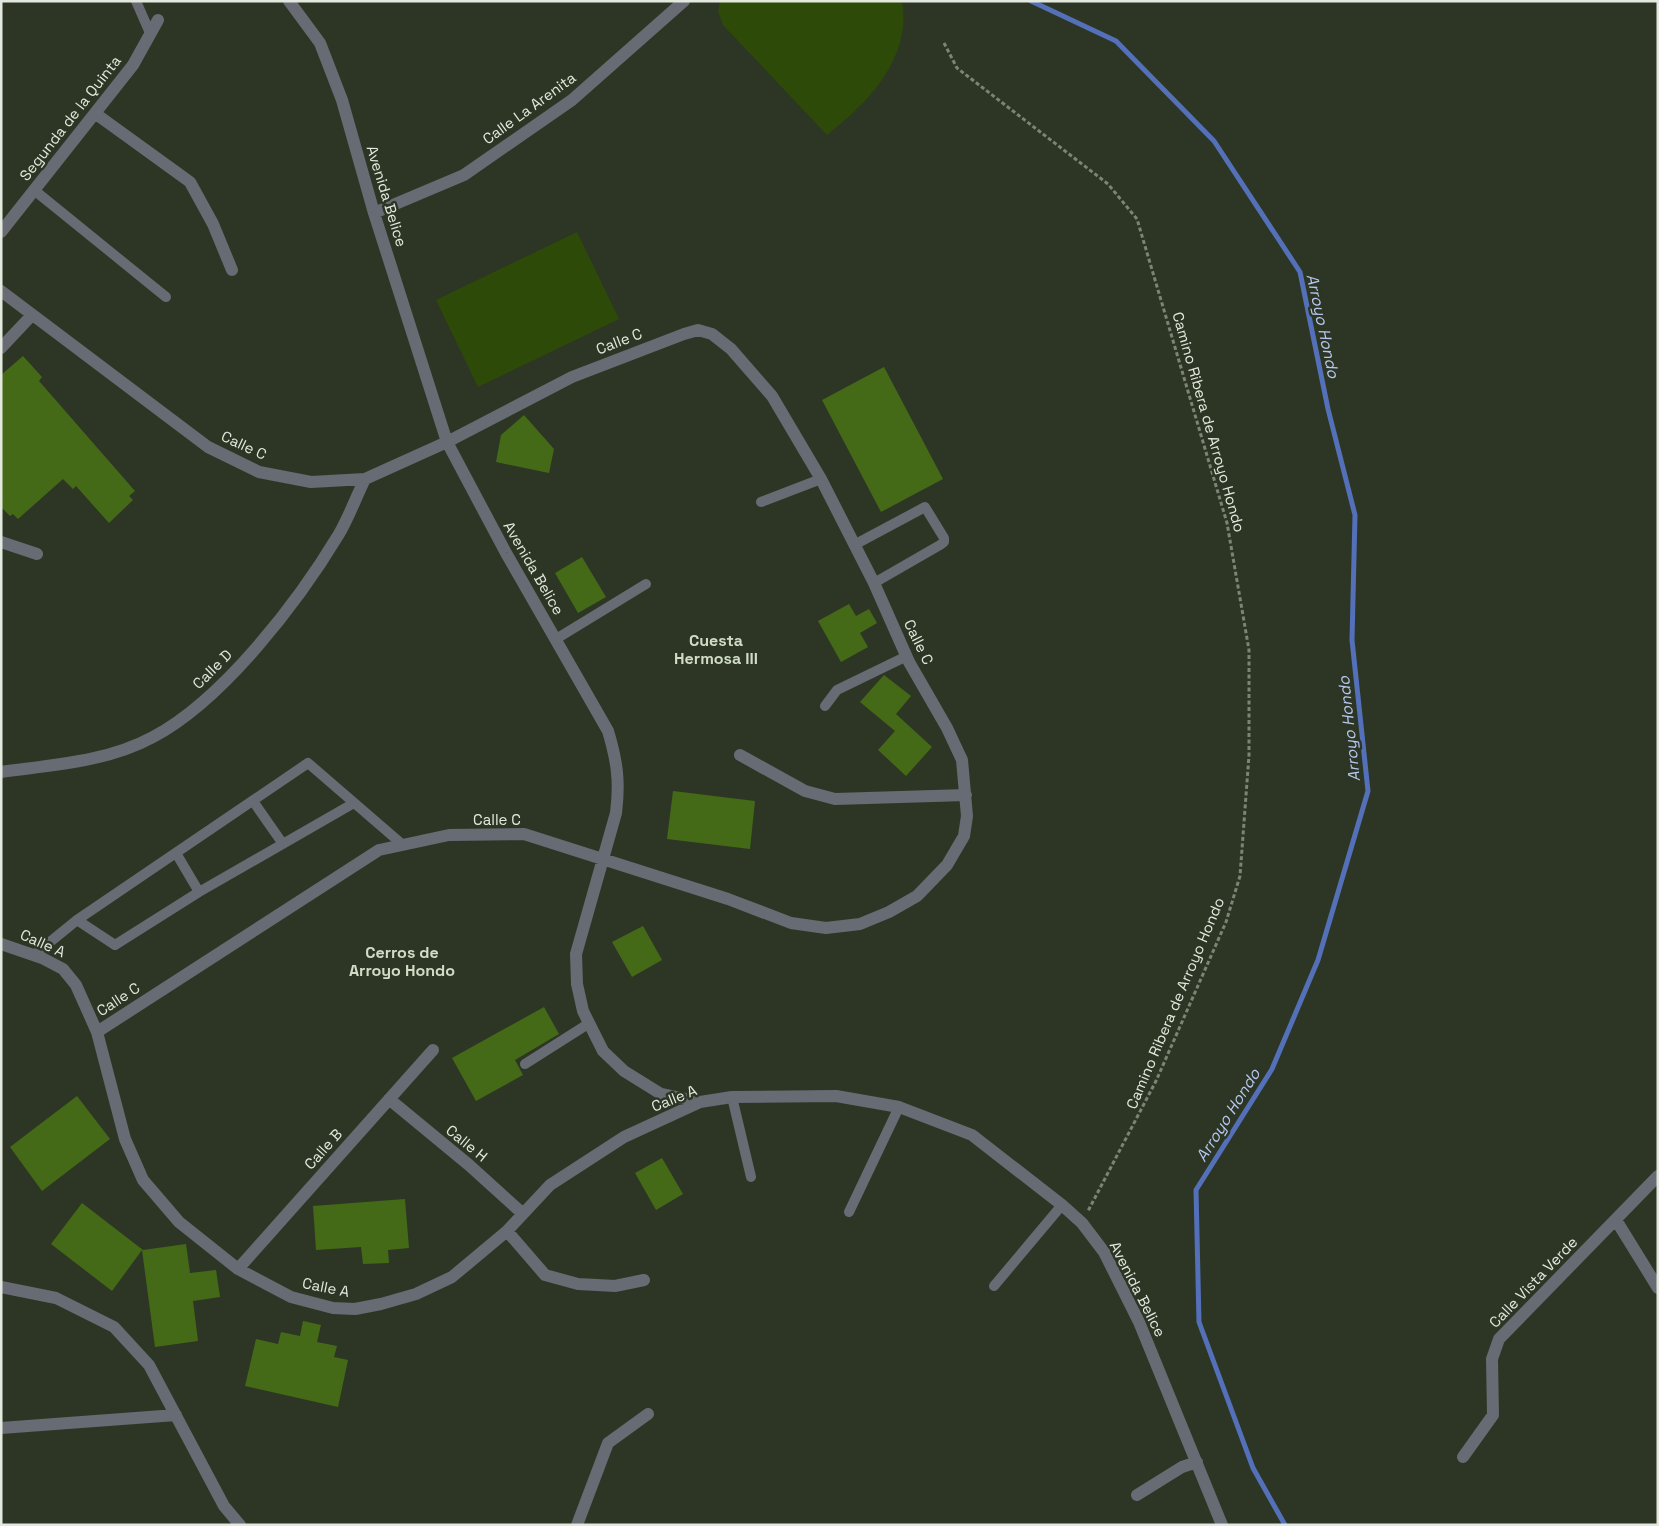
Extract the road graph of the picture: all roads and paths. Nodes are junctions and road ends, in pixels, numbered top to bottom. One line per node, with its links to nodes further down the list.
1 (136, 1): 5 (lane)
2 (288, 1): 9 (street, Avenida Belice)
3 (684, 1): 9 (street, Calle La Arenita)
4 (158, 20): 5 (street, Segunda de la Quinta)
5 (150, 33): 7 (street, Segunda de la Quinta)
6 (944, 43): 56 (path, Camino Ribera de Arroyo Hondo)
7 (96, 114): 8 (street, Segunda de la Quinta); 11 (street)
8 (34, 190): 10 (street, Segunda de la Quinta); 13 (lane)
9 (374, 213): 16 (street, Avenida Belice)
10 (1, 232)
11 (232, 270)
12 (1, 291): 14 (street, Calle C)
13 (166, 297)
14 (32, 314): 15 (street); 17 (street, Calle C)
15 (1, 348)
16 (447, 442): 17 (street, Calle C); 18 (street, Calle C); 25 (street, Avenida Belice)
17 (365, 479): 29 (street, Calle D)
18 (821, 479): 19 (lane); 21 (street, Calle C)
19 (761, 502)
20 (1, 542): 22 (street)
21 (854, 545): 23 (street, Calle C); 23 (lane)
22 (37, 554)
23 (874, 583): 26 (street, Calle C)
24 (646, 584): 25 (lane)
25 (556, 639): 36 (street, Avenida Belice)
26 (907, 656): 27 (lane); 30 (street, Calle C)
27 (825, 706)
28 (740, 755): 30 (street)
29 (1, 772)
30 (966, 795): 36 (street, Calle C)
31 (253, 801): 32 (lane); 33 (lane); 35 (lane)
32 (354, 803): 33 (lane); 34 (lane)
33 (283, 844): 37 (lane)
34 (403, 845): 36 (street, Calle C); 42 (street, Calle C)
35 (176, 853): 37 (lane); 38 (lane)
36 (602, 858): 41 (street, Avenida Belice)
37 (199, 892): 38 (lane)
38 (77, 920): 40 (lane)
39 (1, 944): 40 (street, Calle A)
40 (34, 955): 42 (street, Calle A)
41 (588, 1024): 44 (lane); 48 (street, Avenida Belice)
42 (96, 1032): 58 (street, Calle A)
43 (434, 1050): 47 (street, Calle B)
44 (525, 1064)
45 (836, 1096): 46 (street, Calle A); 49 (street, Avenida Belice)
46 (732, 1097): 48 (street, Calle A); 51 (lane)
47 (390, 1099): 54 (street, Calle H); 58 (street, Calle B)
48 (700, 1102): 54 (street, Calle A)
49 (899, 1107): 52 (street, Avenida Belice); 53 (lane)
50 (1658, 1176): 55 (street, Calle Vista Verde)
51 (751, 1177)
52 (1062, 1205): 56 (street, Avenida Belice); 60 (lane)
53 (850, 1212)
54 (522, 1214): 57 (street, Calle A)
55 (1616, 1220): 62 (street); 66 (street, Calle Vista Verde)
56 (1082, 1223): 67 (street, Avenida Belice)
57 (507, 1231): 58 (street, Calle A); 59 (street)
58 (238, 1269)
59 (644, 1280)
60 (994, 1286)
61 (1, 1287): 64 (street)
62 (1658, 1288)
63 (648, 1414): 70 (street)
64 (176, 1416): 65 (street); 69 (street)
65 (1, 1428)
66 (1463, 1457)
67 (1197, 1462): 68 (street); 71 (street, Avenida Belice)
68 (1137, 1495)
69 (240, 1525)
70 (577, 1525)
71 (1222, 1525)

